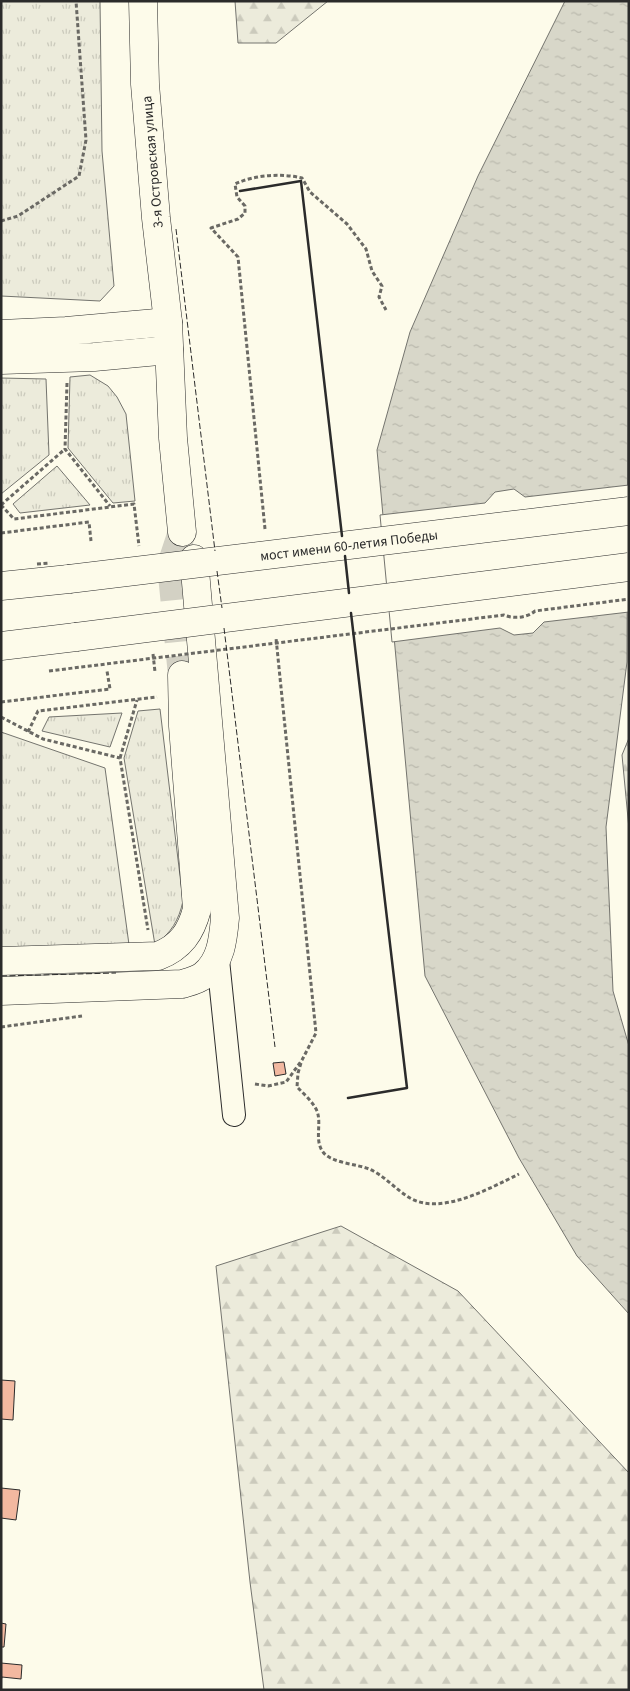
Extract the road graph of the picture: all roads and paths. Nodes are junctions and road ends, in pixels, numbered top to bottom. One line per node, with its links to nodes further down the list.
1 (76, 1): 3 (path)
2 (144, 1): 5 (main road, 3-я Островская улица)
3 (1, 221)
4 (386, 310): 14 (path)
5 (168, 322): 6 (main road); 7 (main road, 3-я Островская улица)
6 (1, 334)
7 (168, 350): 8 (main road); 13 (main road, 3-я Островская улица)
8 (1, 360)
9 (68, 373): 10 (path)
10 (65, 449): 11 (path); 11 (path)
11 (1, 505)
12 (629, 511): 19 (main road, мост имени 60-летия Победы, bridge)
13 (182, 532)
14 (266, 532)
15 (1, 533): 16 (path)
16 (92, 541)
17 (194, 559): 31 (main road)
18 (629, 567): 22 (main road, bridge)
19 (1, 586)
20 (629, 599): 23 (path, bridge)
21 (276, 630): 36 (path)
22 (1, 646)
23 (49, 671)
24 (107, 671): 26 (path)
25 (182, 675): 32 (main road)
26 (1, 702)
27 (1, 717): 28 (path)
28 (28, 732): 29 (path); 29 (path)
29 (120, 758): 30 (path)
30 (149, 935)
31 (218, 960): 33 (main road); 37 (street)
32 (1, 961)
33 (1, 991)
34 (91, 1015): 35 (path)
35 (1, 1027)
36 (302, 1060): 37 (path); 39 (path)
37 (230, 1080): 38 (street)
38 (234, 1115)
39 (519, 1174)

